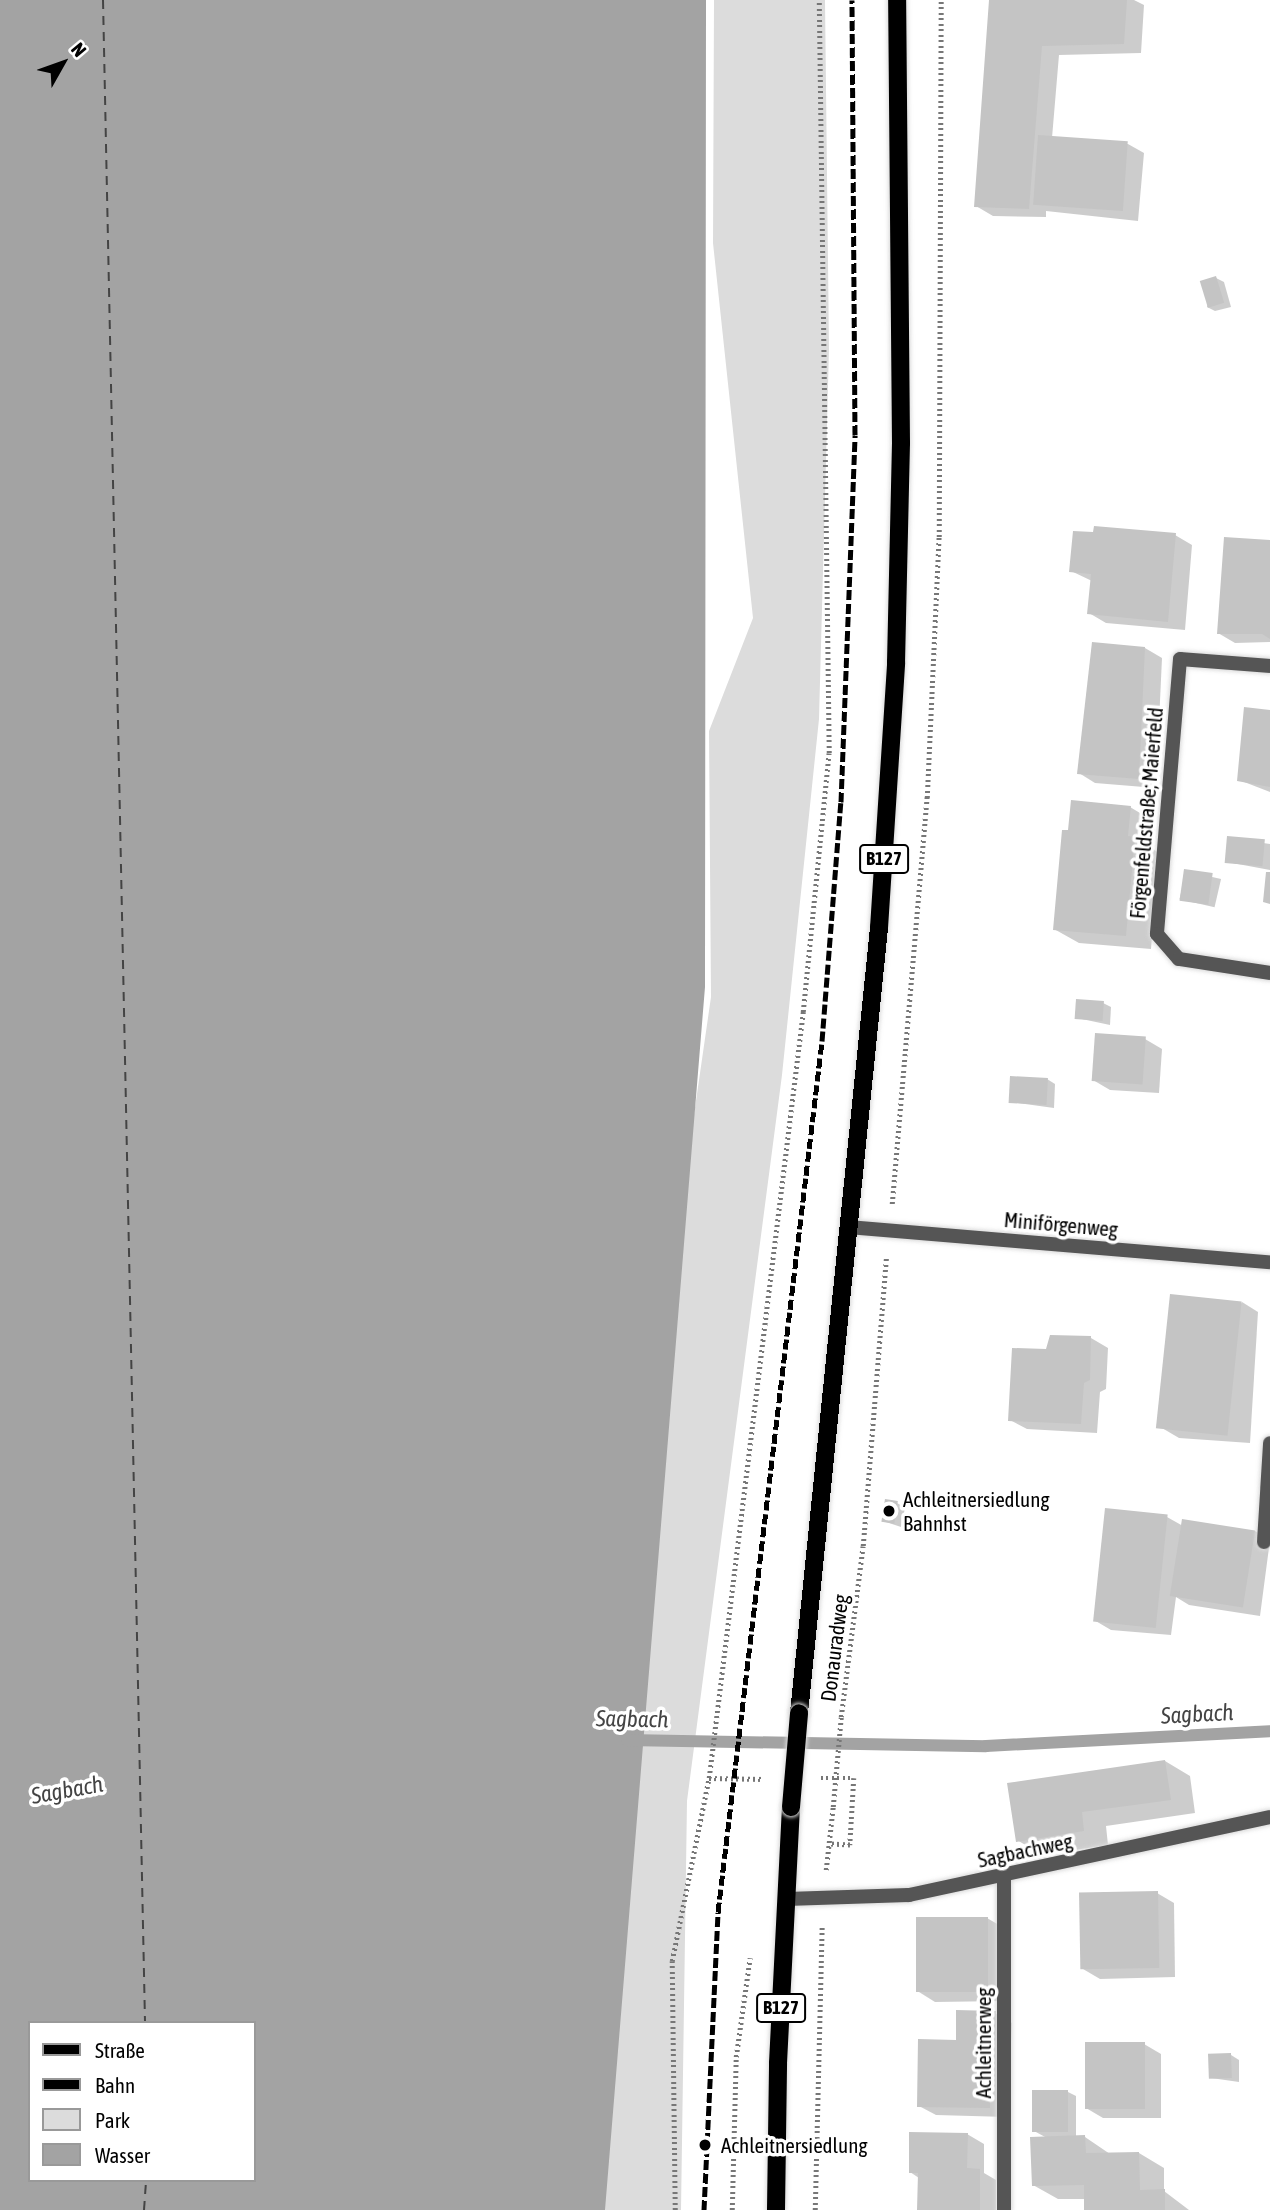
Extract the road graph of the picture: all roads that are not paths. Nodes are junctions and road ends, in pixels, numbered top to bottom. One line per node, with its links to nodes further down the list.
1 (897, 0): 4 (main road, B127)
2 (1270, 666): 3 (street, Förgenfeldstraße; Maierfeld)
3 (1270, 973)
4 (849, 1227): 5 (street, Miniförgenweg); 10 (main road, B127, bridge)
5 (1270, 1262)
6 (1270, 1444): 7 (street)
7 (1264, 1542)
8 (1270, 1817): 9 (street, Sagbachweg)
9 (1004, 1877): 10 (street, Sagbachweg); 12 (street, Achleitnerweg)
10 (786, 1899): 11 (main road, B127)
11 (776, 2210)
12 (1004, 2210)

